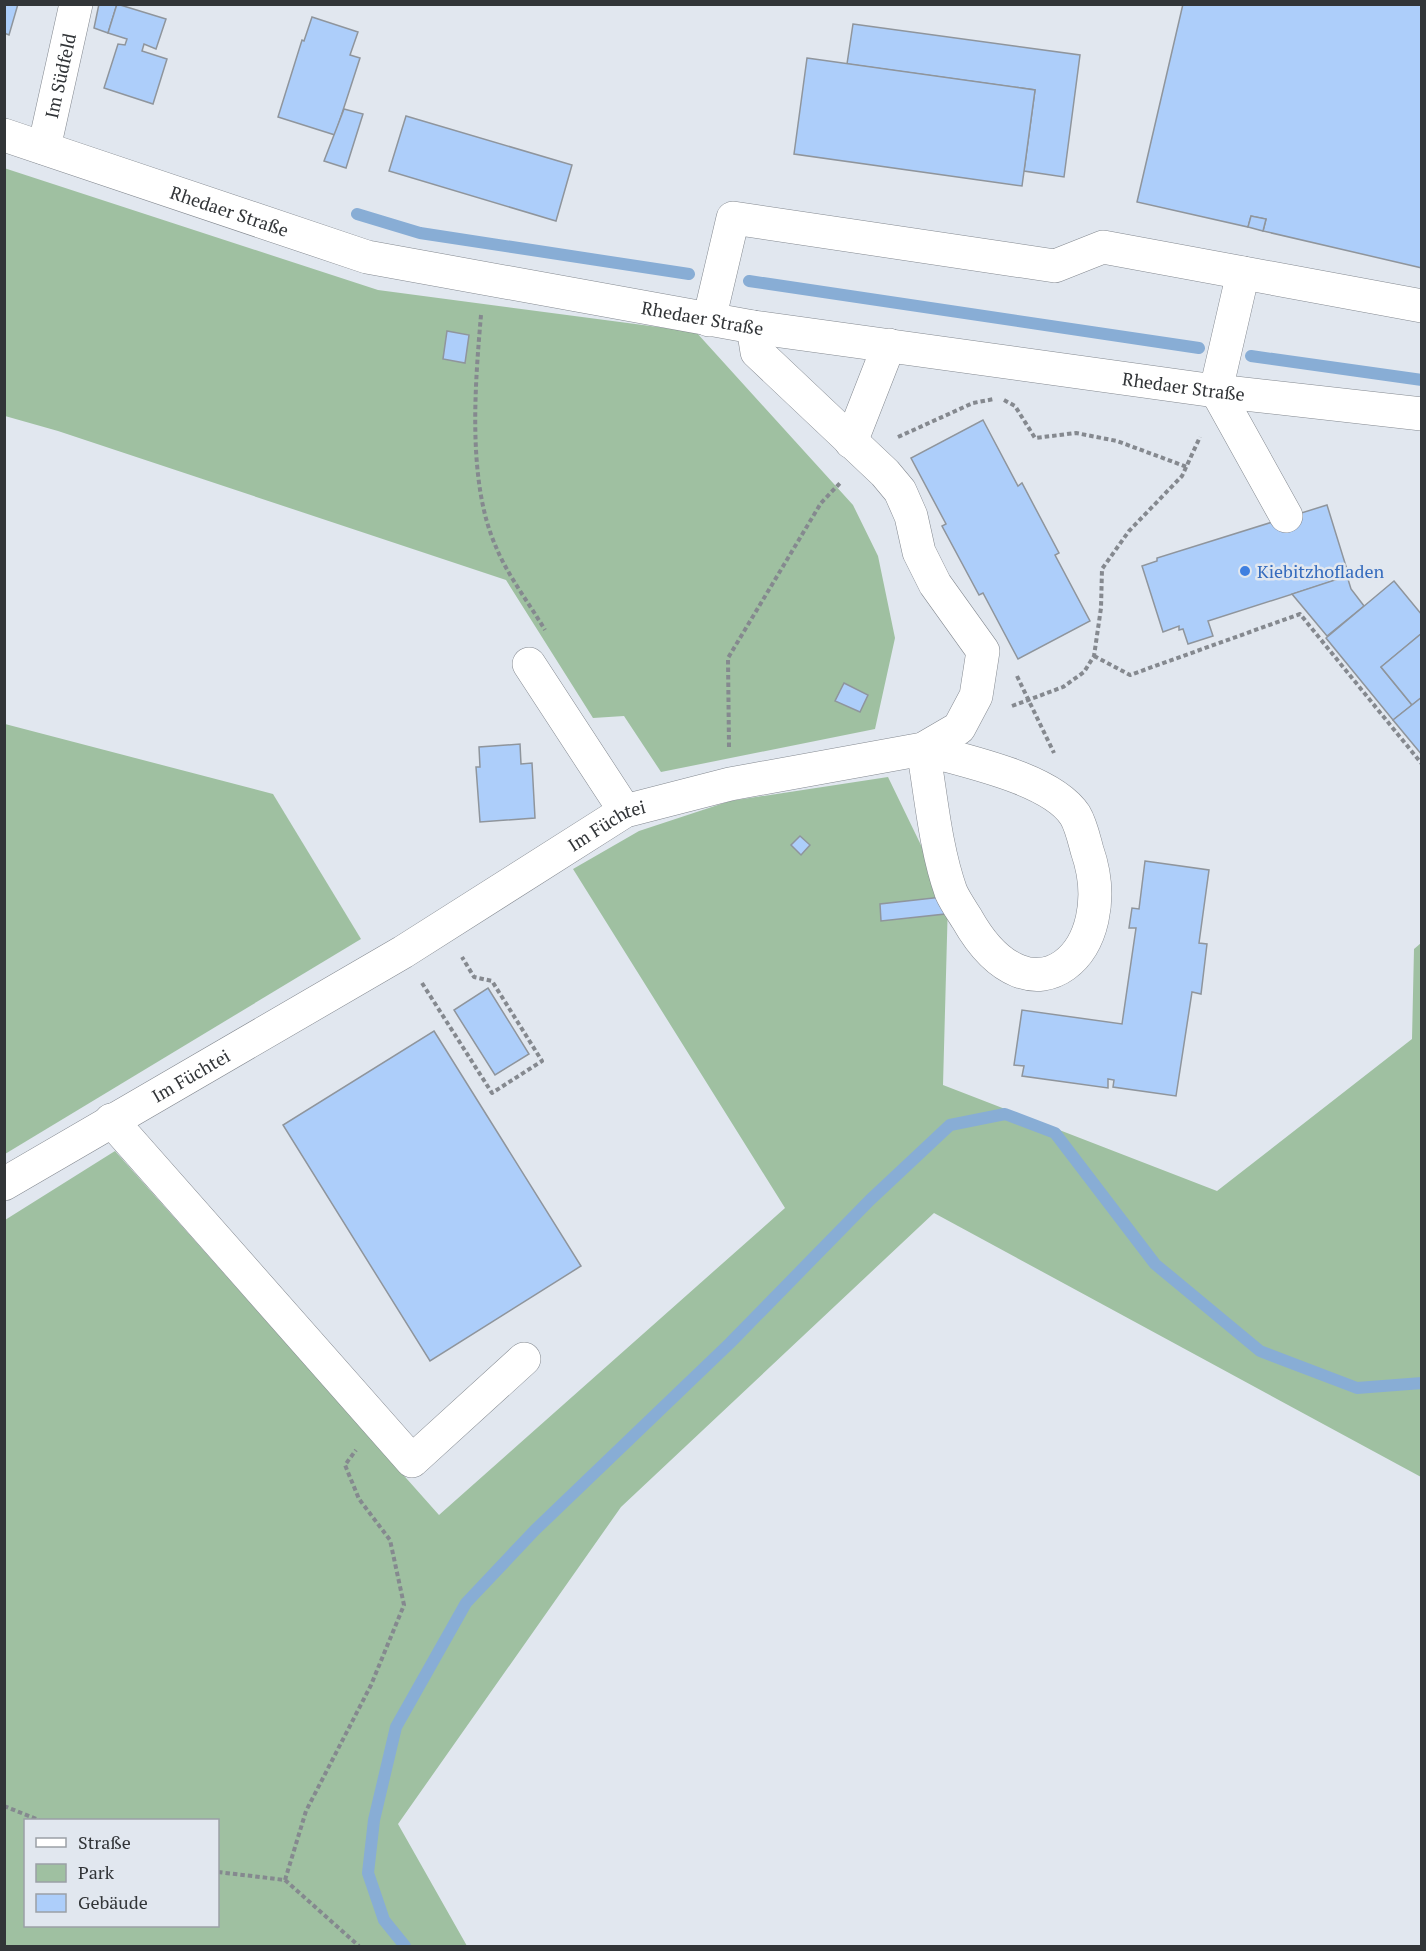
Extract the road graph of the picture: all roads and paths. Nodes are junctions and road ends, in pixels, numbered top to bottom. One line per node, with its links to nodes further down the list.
1 (76, 4): 3 (street, Im Südfeld)
2 (4, 135): 3 (street, Rhedaer Straße)
3 (44, 148): 7 (street, Rhedaer Straße)
4 (1243, 273): 5 (street); 7 (street); 10 (street)
5 (1422, 306)
6 (481, 311): 18 (path)
7 (709, 320): 8 (street, Rhedaer Straße)
8 (753, 327): 9 (street, Rhedaer Straße); 12 (street)
9 (889, 345): 10 (street, Rhedaer Straße); 12 (street)
10 (1216, 390): 11 (street, Rhedaer Straße); 15 (street)
11 (1422, 414)
12 (859, 449): 13 (path); 16 (street); 24 (path)
13 (1187, 467)
14 (1182, 476): 17 (path)
15 (1286, 516)
16 (983, 651): 19 (path); 20 (street)
17 (1094, 656): 19 (path); 23 (path)
18 (529, 664): 25 (street)
19 (1029, 700): 20 (path); 22 (path)
20 (959, 728): 21 (street, Im Füchtei)
21 (923, 748): 21 (street); 24 (street, Im Füchtei)
22 (1057, 761)
23 (1422, 764)
24 (730, 783): 25 (street, Im Füchtei)
25 (625, 811): 26 (street, Im Füchtei)
26 (443, 927): 27 (street, Im Füchtei); 27 (path)
27 (403, 952): 28 (street, Im Füchtei)
28 (111, 1120): 29 (street, Im Füchtei); 31 (street)
29 (4, 1184)
30 (524, 1359): 31 (street)
31 (380, 1424): 35 (path)
32 (4, 1806): 33 (path)
33 (34, 1819)
34 (219, 1872): 35 (path)
35 (285, 1880): 36 (path)
36 (359, 1947)

